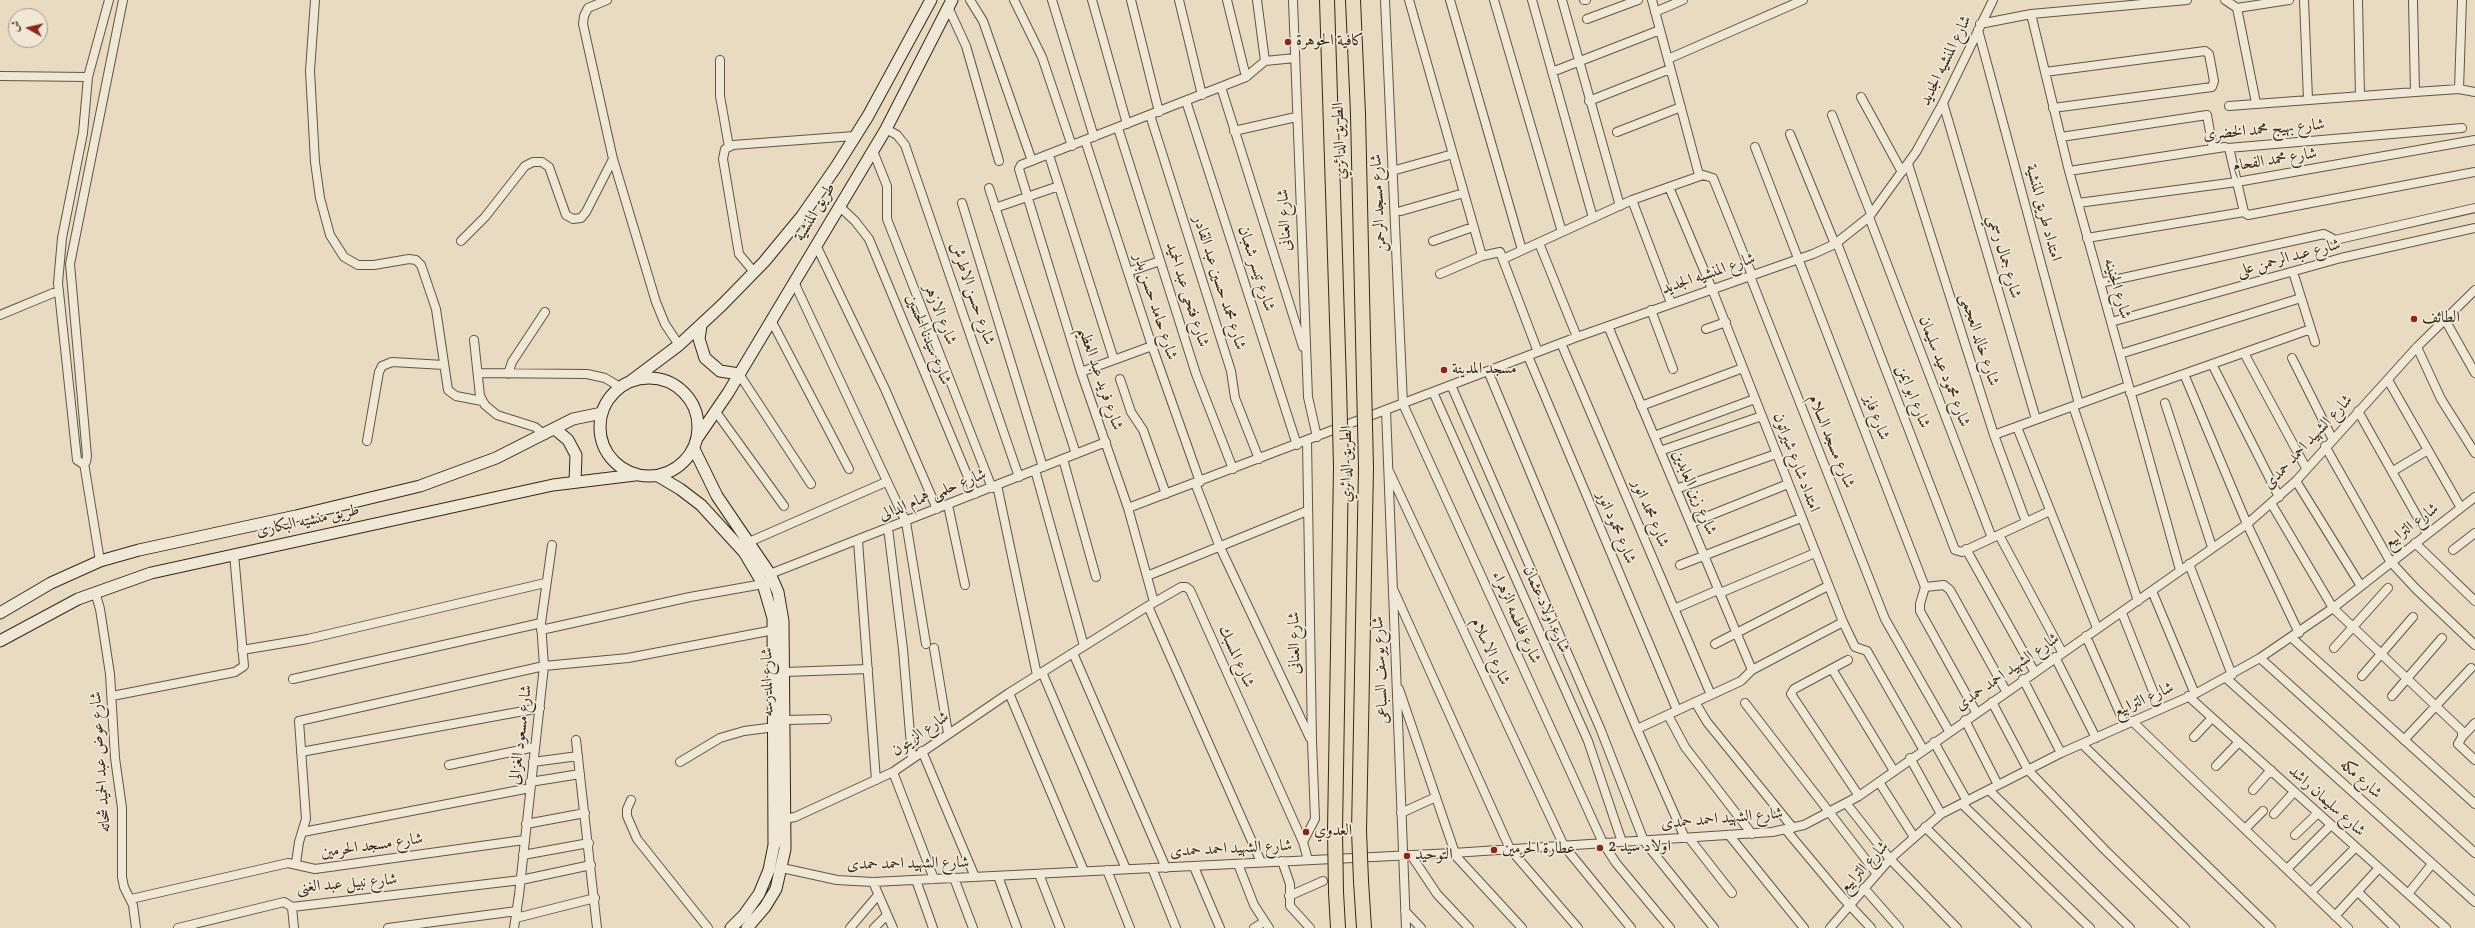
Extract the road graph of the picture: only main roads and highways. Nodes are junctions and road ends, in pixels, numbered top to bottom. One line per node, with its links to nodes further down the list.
1 (1327, 0): 3 (highway, الطريق الدائري, bridge)
2 (1352, 0): 4 (highway, الطريق الدائري, bridge)
3 (1338, 928)
4 (1364, 928)

